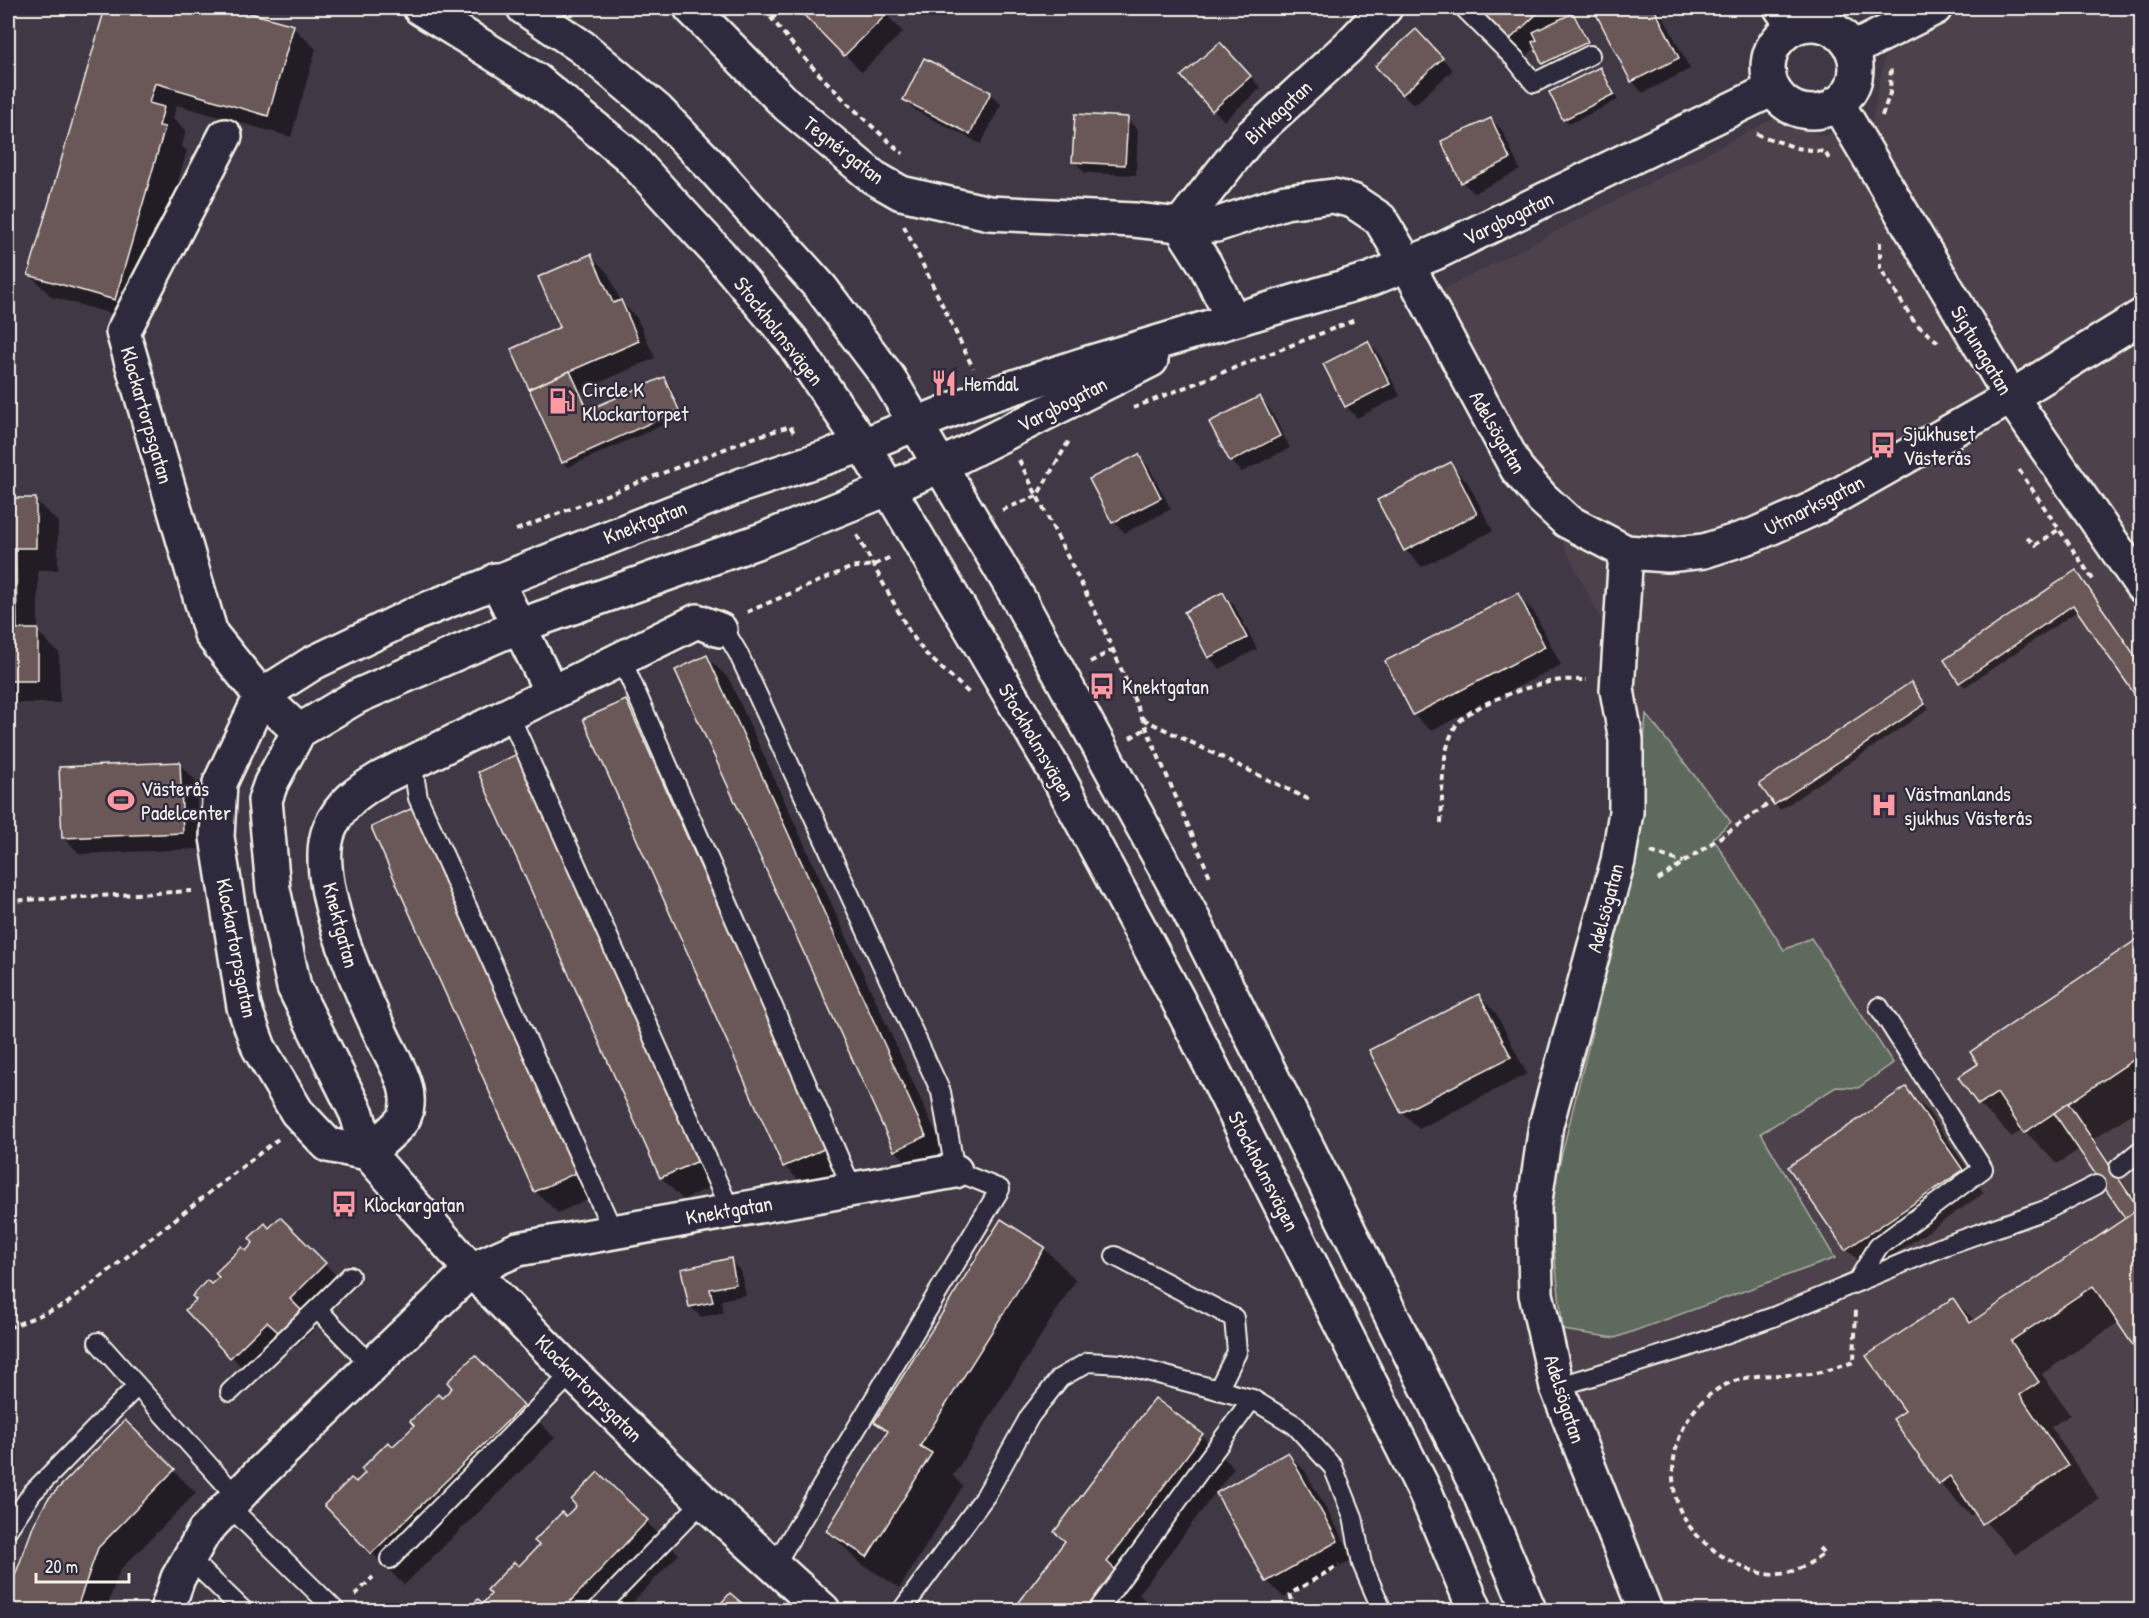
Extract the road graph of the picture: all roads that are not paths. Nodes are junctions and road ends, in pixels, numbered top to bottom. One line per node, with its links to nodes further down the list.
1 (420, 8): 19 (street, Stockholmsvägen)
2 (524, 8): 18 (street)
3 (691, 8): 13 (street, Tegnérgatan)
4 (1385, 8): 13 (street, Birkagatan)
5 (1464, 8): 9 (lane)
6 (1935, 8): 8 (street)
7 (1787, 17): 8 (street); 10 (street)
8 (1865, 43): 11 (street)
9 (1590, 55)
10 (1773, 89): 11 (street); 14 (street, Vargbogatan)
11 (1837, 103): 17 (street, Sigtunagatan)
12 (225, 136): 29 (street, Klockartorpsgatan)
13 (1180, 225): 14 (street, Tegnérgatan); 16 (street)
14 (1407, 264): 16 (street, Vargbogatan); 22 (street, Adelsögatan)
15 (2142, 316): 17 (street, Utmarksgatan)
16 (1233, 319): 18 (street, Vargbogatan); 20 (street, Vargbogatan)
17 (2011, 397): 22 (street, Utmarksgatan); 24 (street, Sigtunagatan)
18 (915, 422): 19 (street, Vargbogatan); 20 (street)
19 (863, 445): 21 (street, Stockholmsvägen); 23 (street, Knektgatan)
20 (940, 466): 21 (street, Vargbogatan); 70 (street)
21 (890, 488): 25 (street); 69 (street, Stockholmsvägen)
22 (1626, 552): 51 (street, Adelsögatan)
23 (496, 580): 25 (street); 29 (street, Knektgatan)
24 (2142, 586)
25 (519, 626): 28 (street); 31 (street)
26 (723, 631): 27 (street, Knektgatan); 37 (lane)
27 (621, 658): 28 (street, Knektgatan); 39 (lane)
28 (552, 693): 30 (street, Knektgatan)
29 (261, 696): 31 (street, Klockartorpsgatan); 35 (street, Klockartorpsgatan)
30 (508, 714): 32 (street, Knektgatan); 40 (lane)
31 (299, 731): 35 (street, Klockartorpsgatan)
32 (412, 762): 35 (street, Knektgatan); 41 (lane)
33 (1879, 1007): 45 (lane)
34 (2142, 1149): 36 (lane)
35 (368, 1152): 43 (street, Klockartorpsgatan)
36 (2119, 1168)
37 (955, 1170): 39 (street, Knektgatan); 60 (lane)
38 (2096, 1185): 45 (lane)
39 (852, 1188): 40 (street, Knektgatan)
40 (730, 1210): 41 (street, Knektgatan)
41 (613, 1231): 43 (street, Knektgatan)
42 (1114, 1256): 52 (lane)
43 (471, 1270): 48 (street); 49 (street, Klockartorpsgatan)
44 (350, 1276): 46 (lane)
45 (1857, 1282): 51 (lane)
46 (317, 1309): 48 (lane); 53 (lane)
47 (98, 1342): 50 (lane)
48 (372, 1366): 55 (street)
49 (572, 1373): 56 (street, Klockartorpsgatan); 59 (lane)
50 (137, 1386): 55 (lane); 57 (lane)
51 (1557, 1387): 71 (street, Adelsögatan)
52 (1218, 1390): 54 (lane); 66 (lane)
53 (230, 1392)
54 (1252, 1399): 67 (lane); 68 (lane)
55 (233, 1501): 58 (street); 61 (lane)
56 (703, 1501): 60 (street, Klockartorpsgatan); 64 (lane)
57 (8, 1529)
58 (189, 1558): 62 (street); 63 (lane)
59 (390, 1559)
60 (774, 1566): 65 (street, Klockartorpsgatan)
61 (341, 1607)
62 (167, 1611)
63 (243, 1611)
64 (597, 1611)
65 (823, 1611)
66 (902, 1611)
67 (1098, 1611)
68 (1382, 1611)
69 (1475, 1611)
70 (1528, 1611)
71 (1645, 1611)

